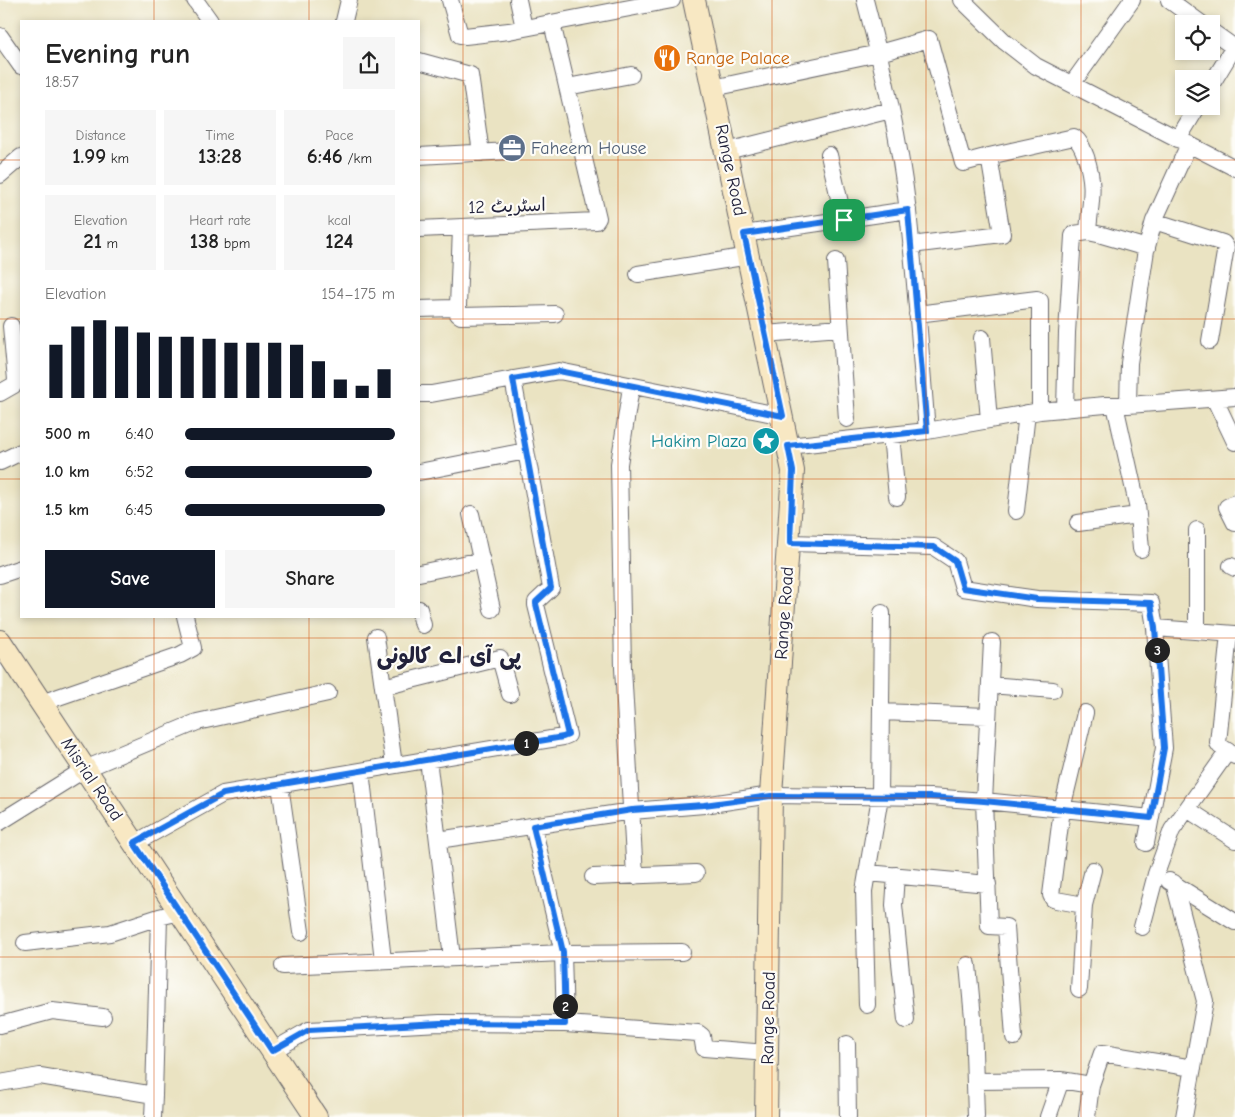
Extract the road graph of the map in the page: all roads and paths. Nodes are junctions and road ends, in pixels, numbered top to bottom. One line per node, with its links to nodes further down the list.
1 (195, 0): 12 (street)
2 (349, 0): 13 (street)
3 (450, 0): 15 (street)
4 (518, 0): 15 (street)
5 (672, 0): 14 (street)
6 (694, 0): 26 (main road, Range Road)
7 (865, 0): 19 (street)
8 (962, 0): 24 (street)
9 (1132, 0): 24 (street)
10 (1169, 0): 11 (street)
11 (1190, 15)
12 (209, 20)
13 (344, 20)
14 (552, 23): 15 (street); 25 (street)
15 (524, 28)
16 (0, 36): 21 (street)
17 (1220, 38): 18 (street)
18 (1234, 48): 22 (street)
19 (879, 54): 26 (street); 27 (street); 35 (street)
20 (420, 61): 32 (street)
21 (20, 65)
22 (1220, 71)
23 (632, 75): 25 (street)
24 (1072, 84): 29 (street)
25 (567, 87): 43 (street, اسٹریٹ 12)
26 (713, 88): 31 (main road, Range Road)
27 (890, 110): 31 (street); 39 (street)
28 (1194, 115): 29 (street)
29 (1184, 142): 37 (street); 41 (street)
30 (510, 151): 32 (street)
31 (727, 152): 45 (main road, Range Road)
32 (481, 153): 34 (street)
33 (829, 155): 40 (street)
34 (420, 156)
35 (989, 156): 44 (street); 46 (street)
36 (20, 158): 38 (street)
37 (1235, 168)
38 (0, 175)
39 (908, 210): 40 (street); 46 (street)
40 (844, 220): 45 (street)
41 (1154, 221): 47 (street); 59 (street)
42 (420, 228): 43 (street, اسٹریٹ 12)
43 (461, 228): 51 (street)
44 (1088, 232): 47 (street); 67 (street)
45 (744, 234): 48 (main road, Range Road)
46 (911, 244): 54 (street)
47 (1147, 248): 66 (street)
48 (749, 256): 50 (street); 57 (main road, Range Road)
49 (836, 261): 56 (street)
50 (638, 274)
51 (458, 306): 52 (street); 53 (street)
52 (420, 309)
53 (555, 314)
54 (917, 314): 68 (street); 72 (street)
55 (11, 326): 62 (street)
56 (840, 328): 57 (street); 70 (street)
57 (765, 334): 69 (main road, Range Road)
58 (982, 338): 71 (street)
59 (1210, 341)
60 (513, 379): 61 (street); 63 (street); 76 (street)
61 (630, 387): 69 (street); 123 (street)
62 (0, 393)
63 (420, 394)
64 (1235, 397): 65 (street)
65 (1215, 400): 66 (street); 74 (street)
66 (1121, 405): 67 (street); 84 (street)
67 (1065, 409): 68 (street)
68 (1034, 412): 71 (street); 82 (street)
69 (783, 416): 75 (main road, Range Road)
70 (847, 419)
71 (989, 420): 72 (street)
72 (927, 431): 73 (street)
73 (891, 435): 75 (street); 80 (street)
74 (1235, 442)
75 (788, 446): 88 (main road, Range Road)
76 (526, 451): 79 (street); 113 (street)
77 (20, 452): 78 (street)
78 (0, 462)
79 (420, 472)
80 (897, 497)
81 (1235, 504): 86 (street)
82 (1016, 510)
83 (471, 514): 90 (street)
84 (1138, 515): 85 (street); 89 (street)
85 (1078, 523)
86 (1235, 523)
87 (1197, 530): 98 (street)
88 (790, 543): 97 (street); 118 (main road, Range Road)
89 (1141, 549)
90 (482, 560): 92 (street); 94 (street)
91 (20, 568): 93 (street)
92 (420, 573)
93 (0, 575)
94 (492, 608)
95 (882, 613): 109 (street)
96 (189, 618): 108 (street)
97 (1155, 628): 98 (street); 124 (street)
98 (1197, 631): 99 (street)
99 (1232, 634): 112 (street)
100 (376, 637): 104 (street)
101 (0, 641): 108 (main road, Misrial Road)
102 (992, 642): 103 (street)
103 (990, 685): 105 (street); 111 (street)
104 (383, 687): 107 (street); 114 (street)
105 (1052, 690)
106 (328, 693): 115 (street)
107 (510, 694)
108 (41, 703): 115 (main road, Misrial Road)
109 (881, 712): 111 (street); 119 (street)
110 (1084, 713): 121 (street)
111 (988, 716): 120 (street)
112 (1232, 753): 122 (street)
113 (428, 759): 114 (street); 127 (street)
114 (394, 765): 116 (street)
115 (85, 769): 125 (street); 129 (main road, Misrial Road)
116 (361, 771): 117 (street); 149 (street)
117 (280, 784): 129 (street); 144 (street)
118 (771, 796): 119 (street); 123 (street); 161 (main road, Range Road)
119 (880, 797): 120 (street); 133 (street)
120 (984, 801): 121 (street); 139 (street)
121 (1062, 809): 124 (street); 140 (street)
122 (1188, 809): 128 (street); 134 (street)
123 (632, 810): 126 (street); 135 (street)
124 (1151, 818): 130 (street)
125 (0, 822)
126 (533, 826): 127 (street); 146 (street)
127 (438, 840): 148 (street)
128 (1235, 840)
129 (134, 843): 141 (main road, Misrial Road)
130 (1146, 843)
131 (1093, 870): 140 (street)
132 (696, 873): 135 (street)
133 (868, 873): 136 (street); 153 (street)
134 (1156, 874): 138 (street); 143 (street)
135 (635, 876): 137 (street)
136 (896, 876): 139 (street); 155 (street)
137 (593, 877)
138 (1174, 883): 142 (street); 162 (street)
139 (988, 884): 158 (street)
140 (1084, 905): 152 (street)
141 (169, 914): 145 (street); 160 (main road, Misrial Road); 167 (street)
142 (1235, 922)
143 (1142, 928)
144 (301, 932)
145 (25, 943)
146 (563, 952): 147 (street); 148 (street); 156 (street)
147 (682, 952)
148 (452, 958): 149 (street)
149 (382, 960): 151 (street)
150 (968, 965): 164 (street)
151 (283, 966)
152 (1079, 989)
153 (867, 1005)
154 (103, 1017): 157 (street)
155 (906, 1020)
156 (565, 1024): 160 (street); 161 (street)
157 (0, 1025)
158 (1014, 1038)
159 (846, 1044): 171 (street)
160 (272, 1051): 169 (main road, Misrial Road)
161 (767, 1053): 170 (main road, Range Road)
162 (1193, 1068): 166 (street); 175 (street)
163 (1061, 1080): 164 (street); 166 (street); 173 (street)
164 (975, 1081): 172 (street)
165 (0, 1084): 167 (street)
166 (1091, 1085): 174 (street)
167 (154, 1095): 168 (street)
168 (153, 1117)
169 (316, 1117)
170 (766, 1117)
171 (848, 1117)
172 (976, 1117)
173 (1048, 1117)
174 (1088, 1117)
175 (1184, 1117)

